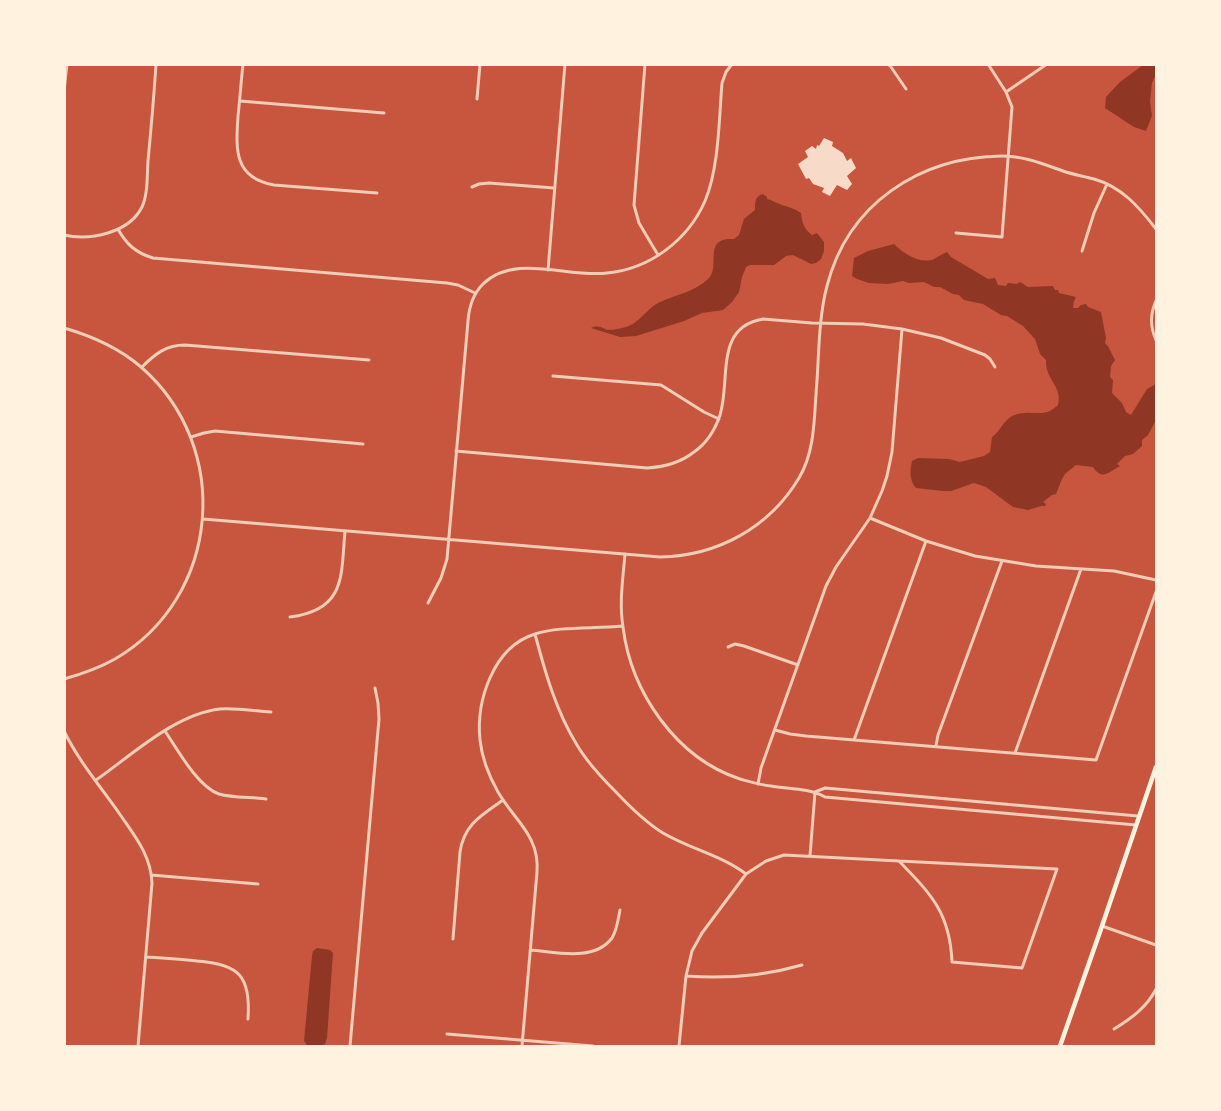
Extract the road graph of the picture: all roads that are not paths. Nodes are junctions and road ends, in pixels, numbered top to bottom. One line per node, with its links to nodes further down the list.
1 (67, 64): 12 (street)
2 (156, 64): 22 (street)
3 (243, 64): 15 (street)
4 (480, 64): 14 (street)
5 (565, 64): 20 (street)
6 (645, 64): 27 (street)
7 (732, 64): 27 (street)
8 (888, 64): 11 (street)
9 (988, 64): 13 (street)
10 (1047, 64): 13 (street)
11 (906, 89)
12 (64, 91)
13 (1006, 92): 17 (street)
14 (477, 99)
15 (240, 101): 16 (street); 21 (street)
16 (384, 113)
17 (1008, 156): 18 (street); 24 (street); 31 (street)
18 (1107, 184): 23 (street); 26 (street)
19 (472, 188): 20 (street)
20 (554, 188): 28 (street)
21 (377, 193)
22 (118, 229): 25 (street); 29 (street)
23 (1156, 229)
24 (956, 233)
25 (64, 236)
26 (1082, 251)
27 (658, 255): 28 (street)
28 (548, 270): 29 (street)
29 (475, 293): 42 (street)
30 (1156, 301): 34 (street)
31 (822, 323): 33 (street); 39 (street); 48 (street)
32 (64, 328): 36 (street)
33 (902, 329): 37 (street); 43 (street)
34 (1156, 340)
35 (369, 360): 36 (street)
36 (142, 367): 40 (street)
37 (994, 367)
38 (553, 376): 39 (street)
39 (718, 419): 42 (street)
40 (191, 437): 41 (street); 44 (street)
41 (363, 444)
42 (456, 451): 46 (street)
43 (870, 518): 47 (street); 58 (street)
44 (203, 519): 45 (street); 59 (street)
45 (345, 531): 46 (street); 54 (street)
46 (449, 540): 48 (street); 53 (street)
47 (926, 541): 49 (street); 65 (street)
48 (625, 554): 55 (street)
49 (1002, 561): 50 (street); 66 (street)
50 (1081, 569): 51 (street); 67 (street)
51 (1156, 580)
52 (1156, 592): 67 (street)
53 (428, 603)
54 (290, 617)
55 (622, 626): 56 (street); 70 (street)
56 (534, 634): 73 (street); 78 (street)
57 (728, 647): 58 (street)
58 (798, 665): 62 (street)
59 (64, 679)
60 (375, 688): 95 (street)
61 (271, 712): 64 (street)
62 (775, 730): 65 (street); 70 (street)
63 (64, 731): 69 (street)
64 (165, 731): 69 (street); 72 (street)
65 (854, 740): 66 (street)
66 (936, 747): 67 (street)
67 (1015, 753)
68 (1156, 766): 74 (main road)
69 (96, 780): 79 (street)
70 (758, 784): 71 (street)
71 (815, 792): 74 (street); 75 (street); 76 (street)
72 (266, 799)
73 (503, 800): 83 (street); 85 (street)
74 (1139, 816): 75 (main road)
75 (1136, 825): 82 (main road)
76 (810, 856): 77 (street); 78 (street)
77 (899, 861): 77 (street)
78 (746, 874): 88 (street)
79 (152, 875): 80 (street); 86 (street)
80 (258, 884)
81 (620, 910): 85 (street)
82 (1102, 926): 84 (street); 99 (main road)
83 (453, 939)
84 (1156, 945)
85 (531, 950): 93 (street)
86 (146, 957): 90 (street); 94 (street)
87 (802, 965): 88 (street)
88 (686, 976): 98 (street)
89 (1156, 989): 91 (street)
90 (248, 1019)
91 (1114, 1029)
92 (447, 1034): 93 (street)
93 (523, 1040): 96 (street); 97 (street)
94 (138, 1047)
95 (350, 1047)
96 (522, 1047)
97 (593, 1047)
98 (679, 1047)
99 (1060, 1047)

